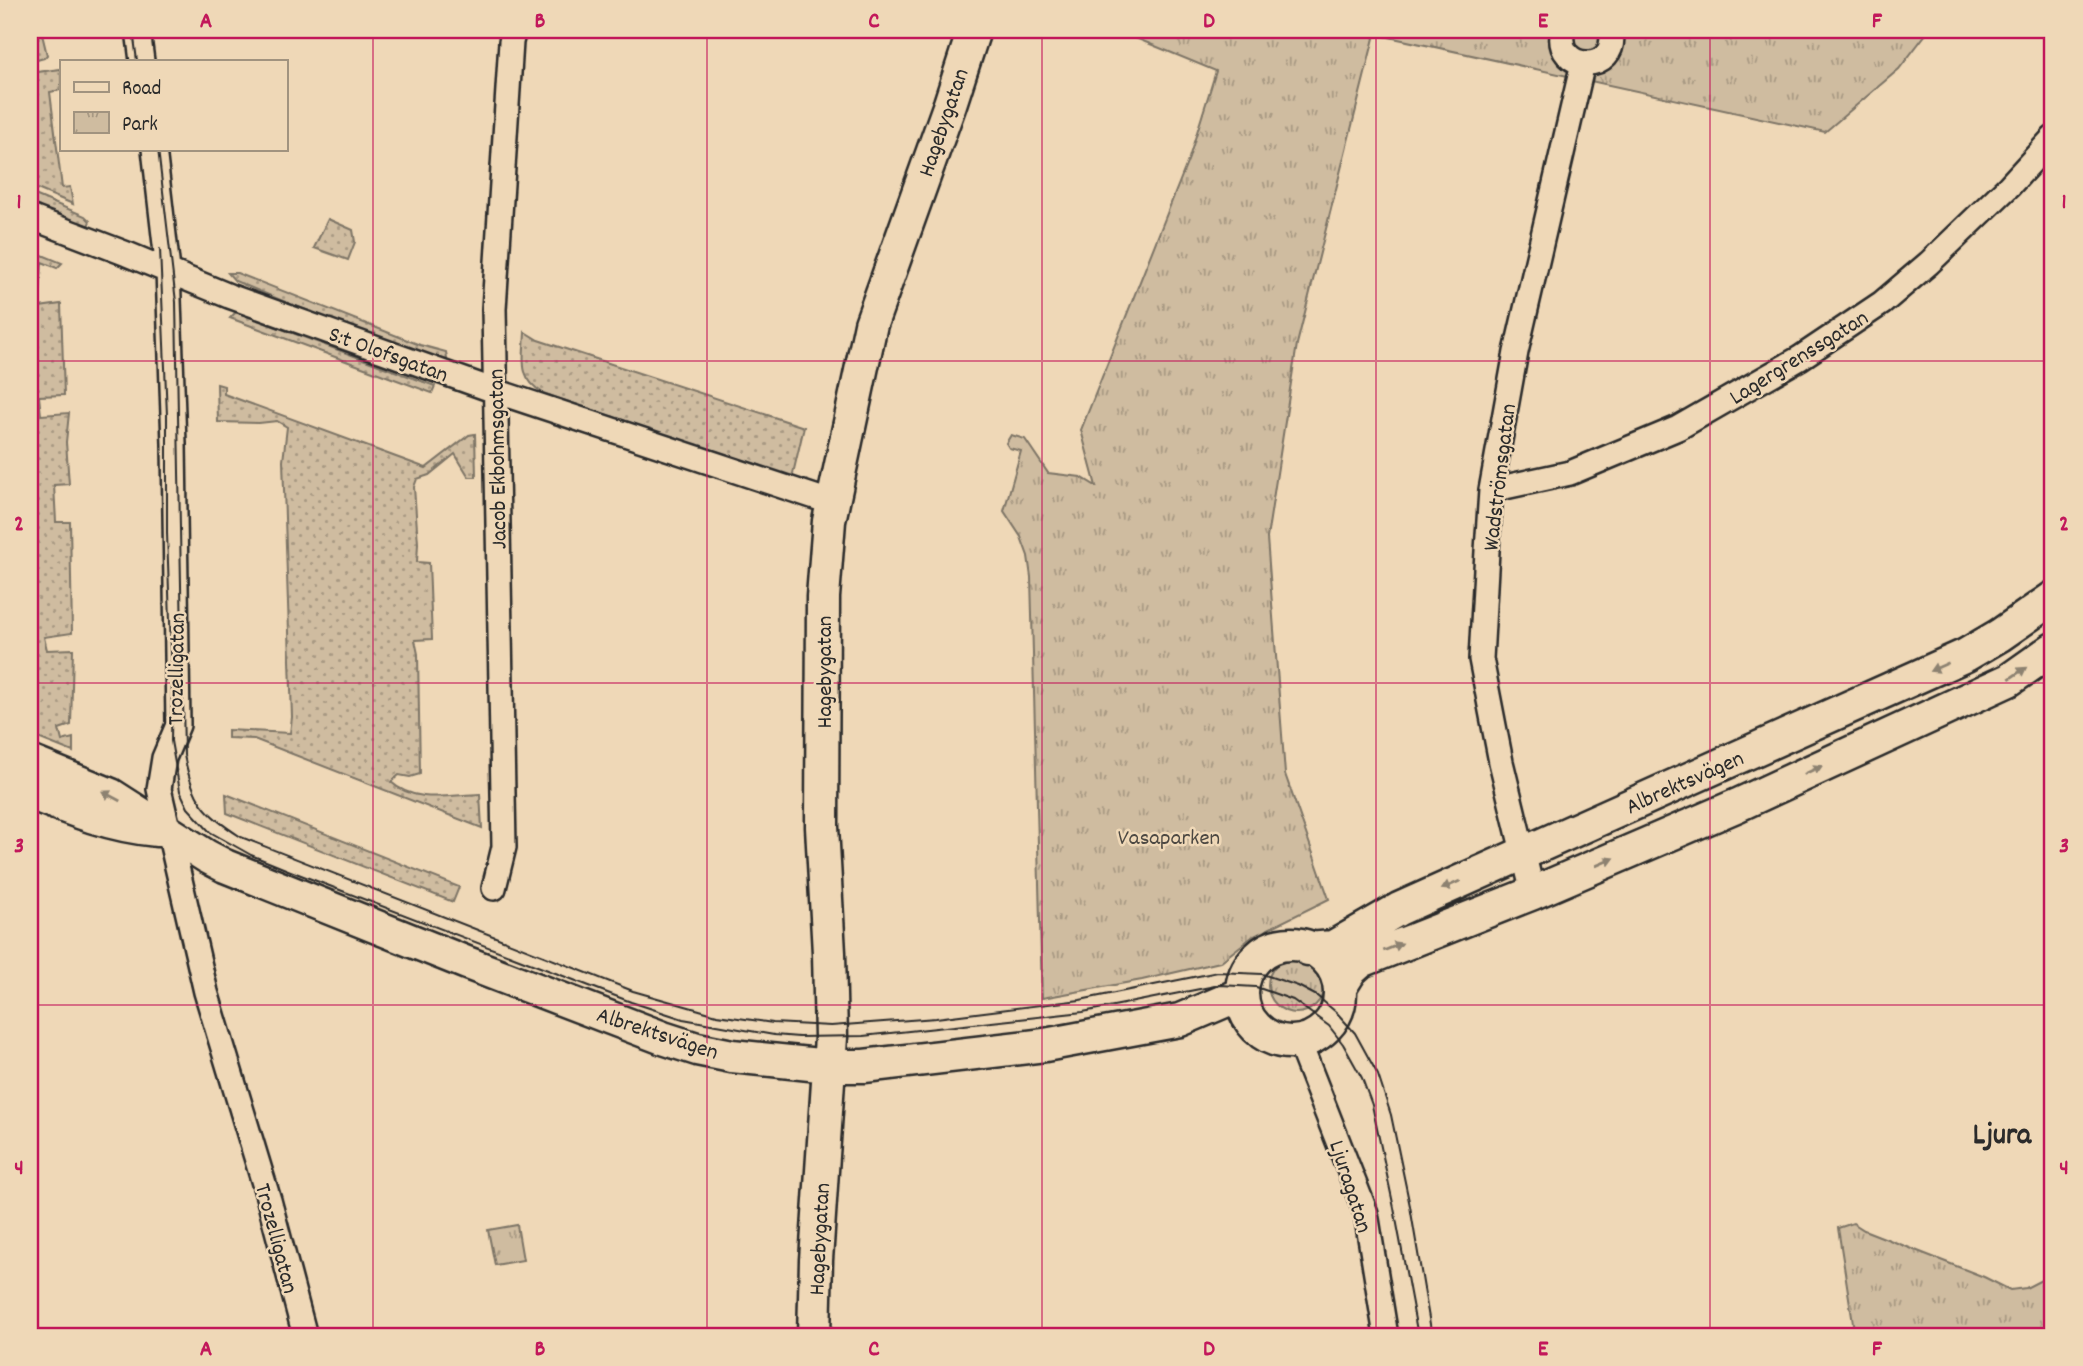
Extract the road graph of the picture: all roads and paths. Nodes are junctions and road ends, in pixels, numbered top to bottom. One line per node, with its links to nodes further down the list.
1 (138, 30): 6 (street)
2 (514, 30): 12 (street, Jacob Ekbohmsgatan)
3 (974, 30): 14 (main road, Hagebygatan)
4 (1563, 30): 7 (street)
5 (1611, 30): 7 (street)
6 (142, 60)
7 (1583, 63): 13 (street, Wadströmsgatan)
8 (2053, 138): 13 (street, Lagergrenssgatan)
9 (153, 150): 11 (street, Trozelligatan)
10 (30, 217): 11 (street, S:t Olofsgatan)
11 (168, 270): 12 (street, S:t Olofsgatan); 19 (street, Trozelligatan)
12 (495, 391): 14 (street, S:t Olofsgatan); 21 (street, Jacob Ekbohmsgatan)
13 (1491, 490): 20 (street, Wadströmsgatan)
14 (833, 503): 29 (main road, Hagebygatan)
15 (2053, 598): 20 (main road, Albrektsvägen, one-way to 20)
16 (2053, 649): 22 (main road, Albrektsvägen, one-way to 16)
17 (30, 762): 19 (main road, Albrektsvägen, one-way to 17)
18 (30, 793): 19 (main road, Albrektsvägen)
19 (169, 832): 29 (main road, Albrektsvägen); 30 (street, Trozelligatan)
20 (1521, 854): 22 (street, Wadströmsgatan); 23 (main road, Albrektsvägen, one-way to 23)
21 (494, 888)
22 (1533, 893): 24 (main road, Albrektsvägen, one-way to 22)
23 (1308, 949): 24 (main road); 25 (main road)
24 (1341, 986): 28 (main road)
25 (1241, 994): 26 (main road, Albrektsvägen); 27 (main road)
26 (1180, 1020): 27 (main road, Albrektsvägen); 29 (main road, Albrektsvägen)
27 (1255, 1026): 28 (main road)
28 (1300, 1042): 32 (street, Ljuragatan)
29 (829, 1066): 31 (main road, Hagebygatan)
30 (305, 1336)
31 (814, 1336)
32 (1386, 1336)

